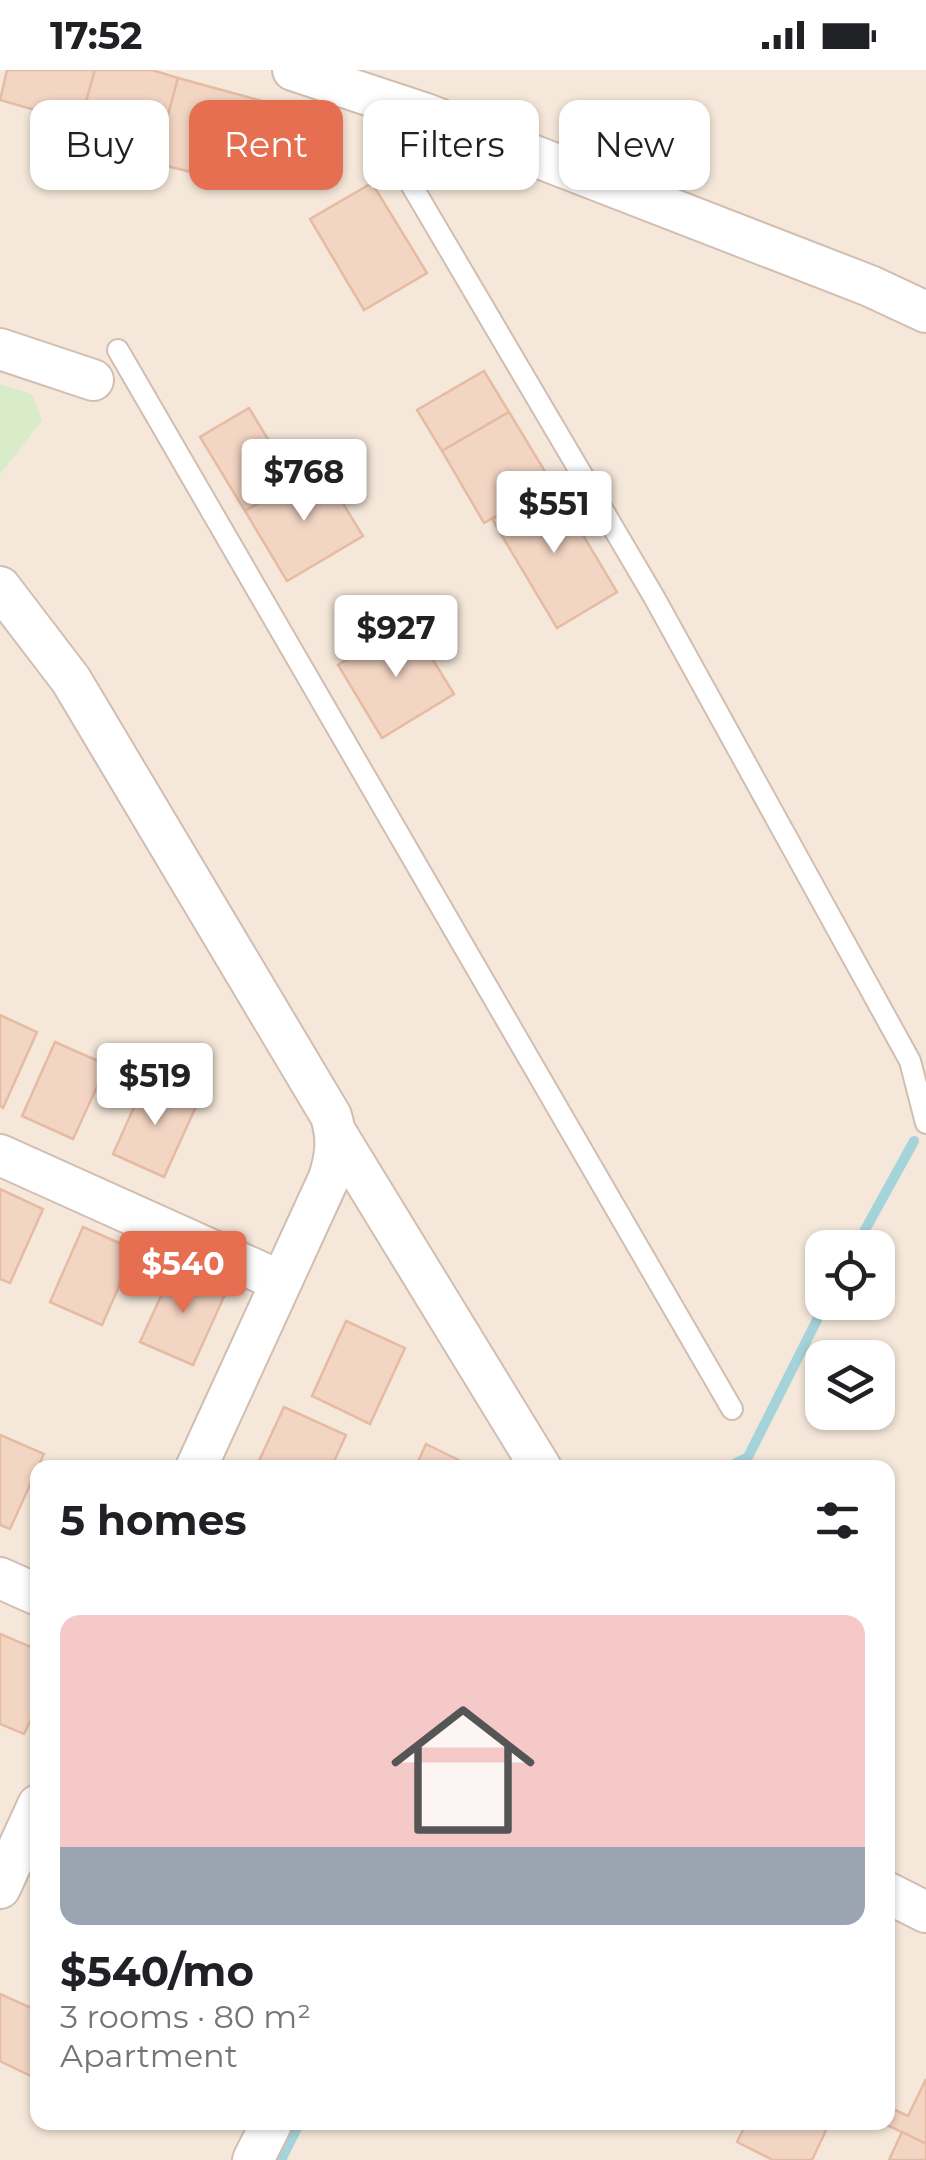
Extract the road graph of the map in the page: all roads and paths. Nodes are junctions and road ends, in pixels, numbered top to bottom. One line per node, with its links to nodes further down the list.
1 (292, 70): 2 (street)
2 (383, 100)
3 (539, 158): 5 (street)
4 (414, 190): 9 (lane)
5 (926, 312)
6 (0, 348): 7 (street)
7 (106, 365): 13 (lane)
8 (0, 588): 10 (street)
9 (926, 1124)
10 (336, 1134): 12 (street); 15 (street)
11 (0, 1154): 12 (street)
12 (280, 1281): 14 (street)
13 (732, 1410)
14 (200, 1460)
15 (536, 1460)
16 (0, 1578): 17 (street)
17 (30, 1592)
18 (30, 1822): 19 (street)
19 (0, 1888)
20 (895, 1896): 21 (street)
21 (926, 1912)
22 (268, 2130): 23 (street)
23 (253, 2160)

